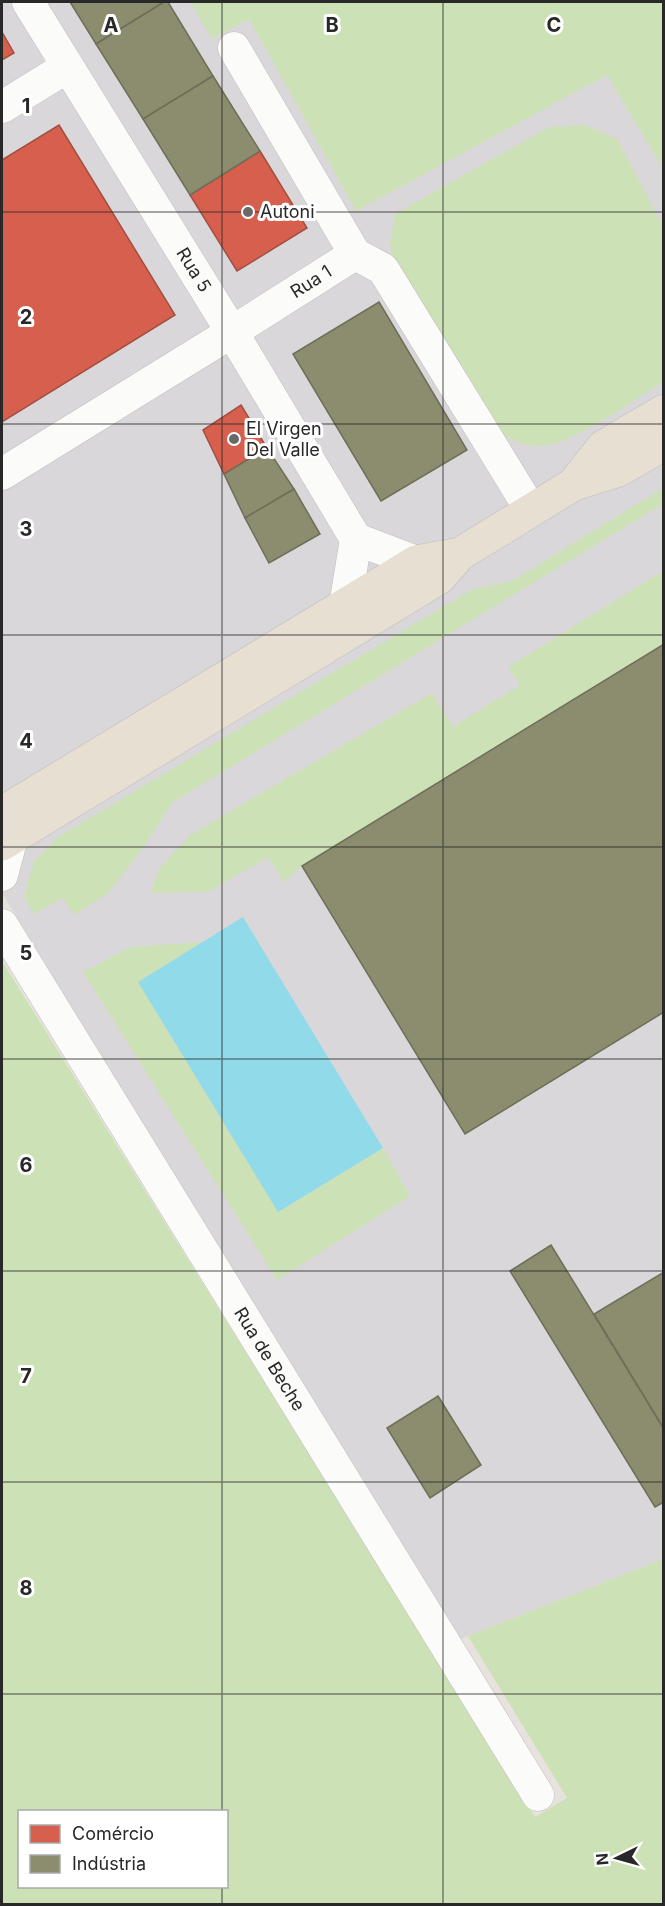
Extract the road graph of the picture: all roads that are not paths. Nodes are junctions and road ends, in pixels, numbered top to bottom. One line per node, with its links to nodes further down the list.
1 (28, 2): 3 (street, Rua 5)
2 (234, 48): 5 (street)
3 (67, 67): 4 (street); 6 (street, Rua 5)
4 (2, 106)
5 (355, 254): 6 (street, Rua 1); 11 (street)
6 (232, 332): 9 (street, Rua 1); 12 (street, Rua 5)
7 (663, 411): 10 (main road)
8 (663, 444): 10 (main road)
9 (2, 474)
10 (574, 483): 11 (main road)
11 (531, 510): 13 (main road)
12 (356, 539): 14 (street); 15 (street)
13 (460, 554): 14 (main road); 16 (main road)
14 (416, 562): 15 (main road)
15 (345, 606): 16 (main road)
16 (5, 831): 17 (street)
17 (2, 875)
18 (2, 925): 19 (street, Rua de Beche)
19 (538, 1795)

